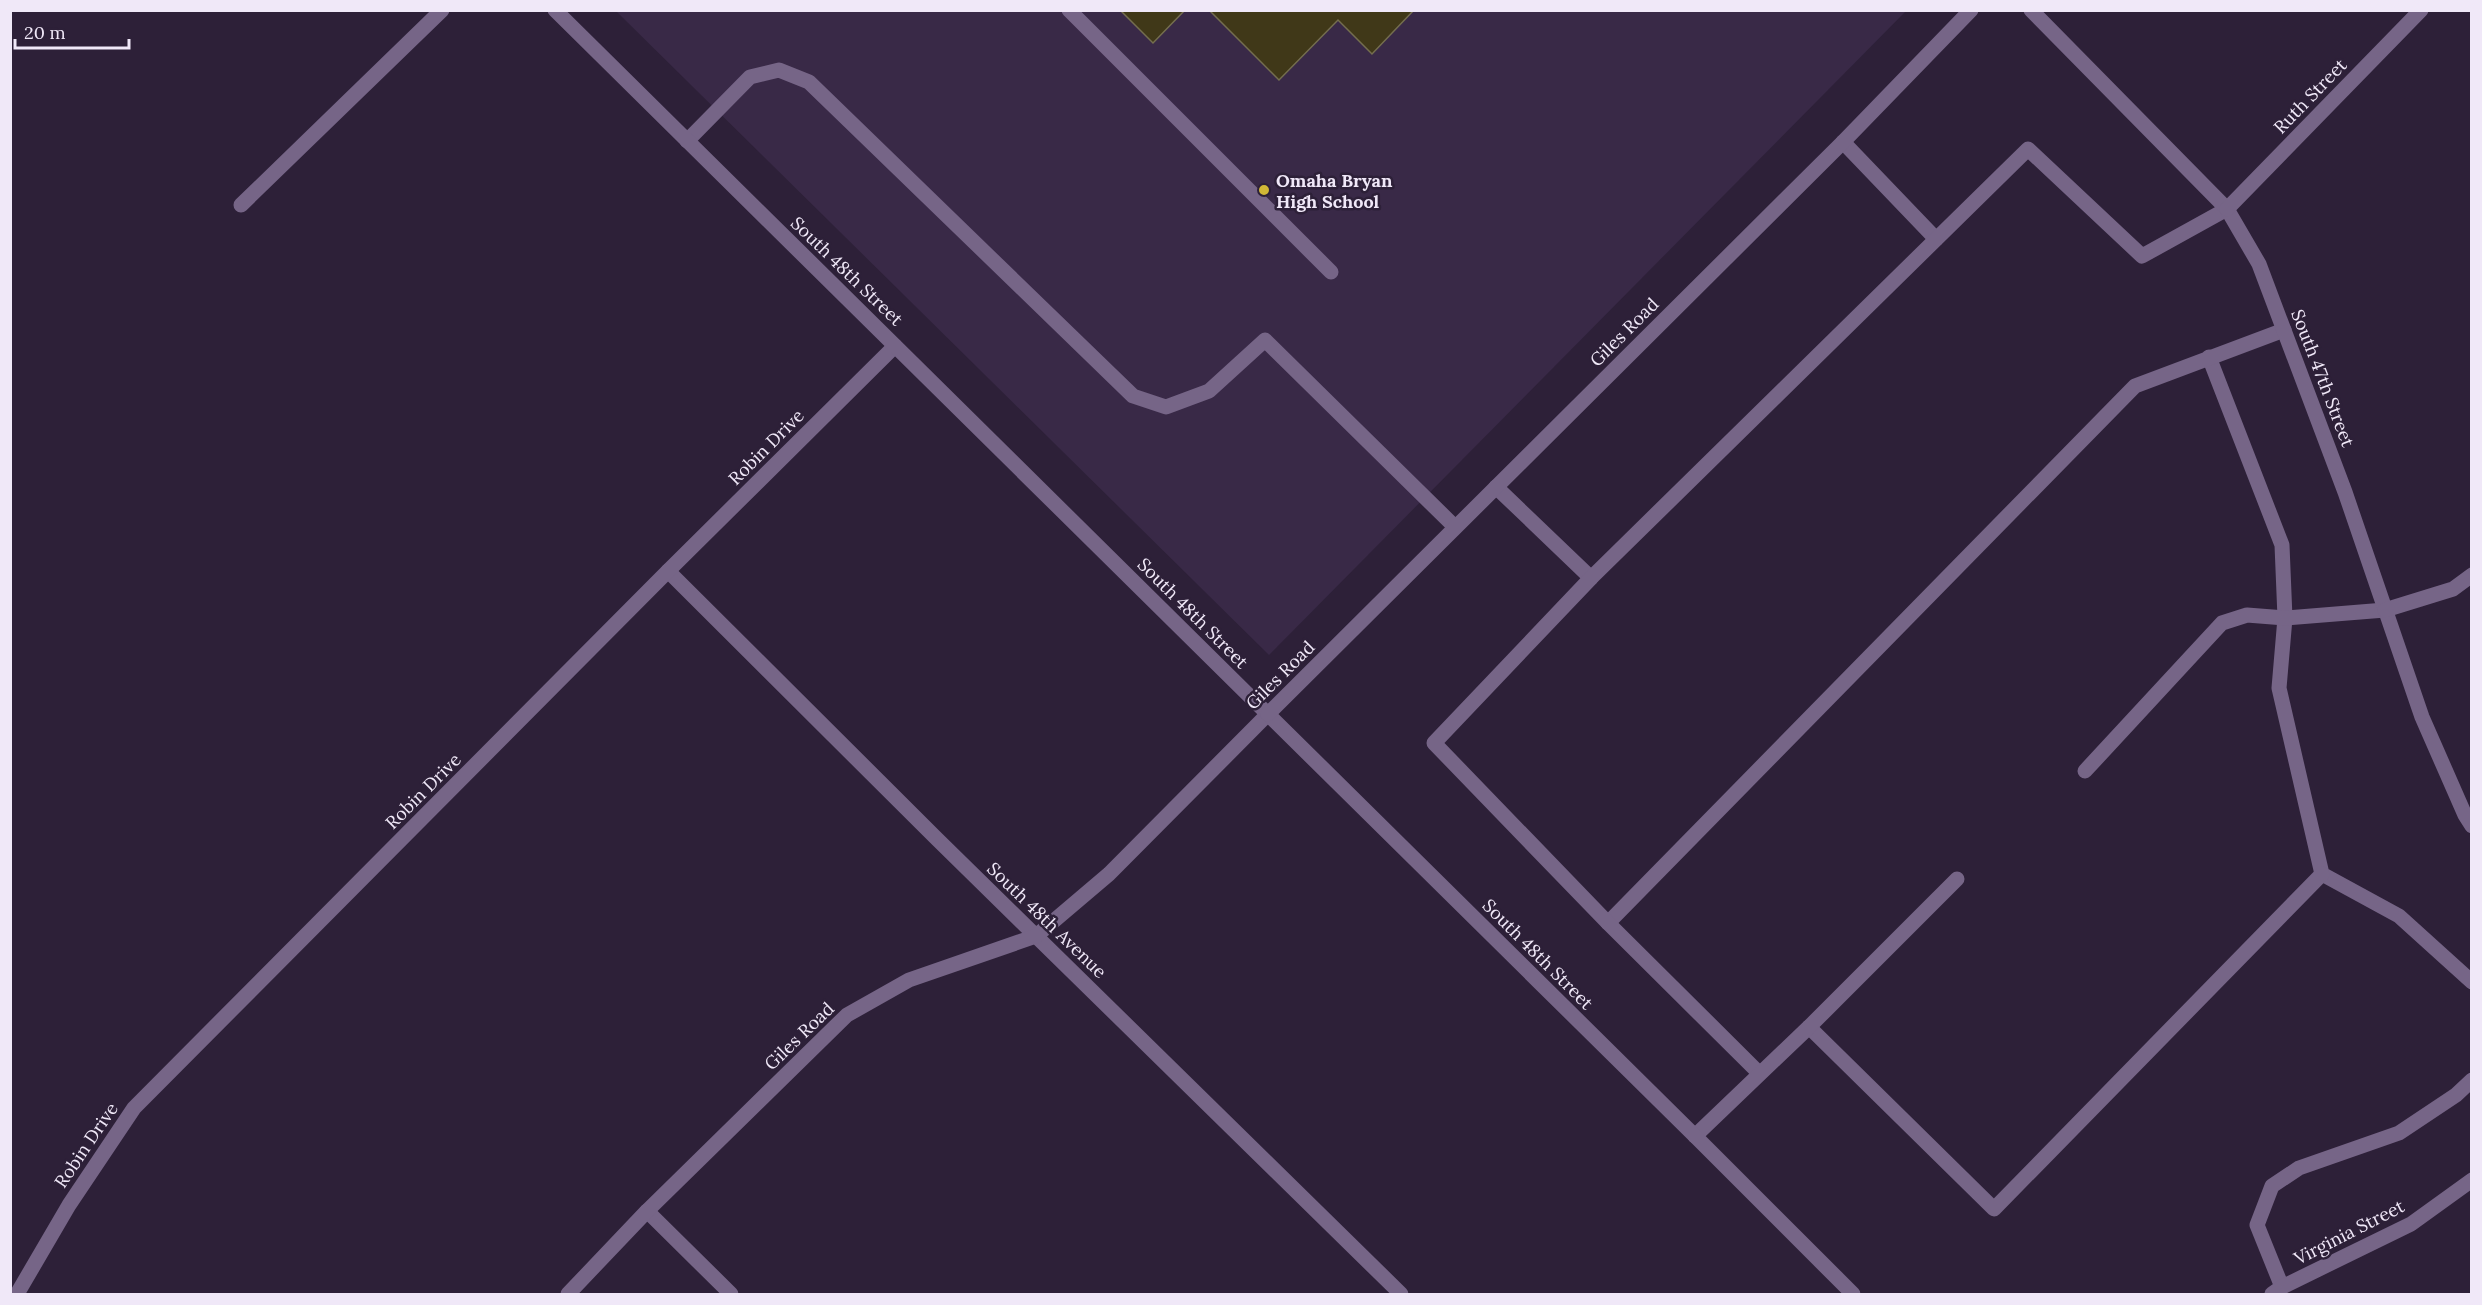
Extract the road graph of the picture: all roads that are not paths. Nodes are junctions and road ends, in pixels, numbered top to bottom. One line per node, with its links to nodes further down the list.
1 (442, 10): 9 (street)
2 (555, 10): 7 (street, South 48th Street)
3 (1069, 10): 12 (street)
4 (1971, 10): 8 (street, Giles Road)
5 (2031, 10): 10 (street, South 47th Street)
6 (2421, 10): 10 (street, Ruth Street)
7 (687, 141): 14 (street, South 48th Street); 17 (street)
8 (1843, 142): 11 (street); 16 (street, Giles Road)
9 (241, 205)
10 (2227, 208): 11 (street, Ruth Street); 13 (street, South 47th Street)
11 (1936, 239): 20 (street)
12 (1331, 272)
13 (2284, 330): 15 (street); 21 (street, South 47th Street)
14 (895, 346): 18 (street, Robin Drive); 23 (street, South 48th Street)
15 (2209, 357): 22 (street); 28 (street)
16 (1496, 487): 17 (street, Giles Road); 20 (street)
17 (1455, 527): 23 (street, Giles Road)
18 (668, 571): 29 (street, South 48th Avenue); 38 (street, Robin Drive)
19 (2472, 575): 21 (street)
20 (1591, 578): 28 (street)
21 (2385, 610): 22 (street); 25 (street, South 47th Street)
22 (2285, 618): 24 (street); 26 (street)
23 (1268, 714): 29 (street, Giles Road); 34 (street, South 48th Street)
24 (2085, 771)
25 (2472, 826)
26 (2322, 874): 30 (street); 31 (street)
27 (1957, 879): 31 (street)
28 (1608, 923): 32 (street)
29 (1036, 936): 36 (street, Giles Road); 41 (street, South 48th Avenue)
30 (2472, 982)
31 (1809, 1027): 32 (street)
32 (1759, 1073): 34 (street)
33 (2472, 1080): 37 (street)
34 (1695, 1136): 42 (street, South 48th Street)
35 (2472, 1180): 37 (street, Virginia Street)
36 (647, 1211): 39 (street, Giles Road); 40 (street)
37 (2281, 1292)
38 (17, 1294)
39 (568, 1294)
40 (731, 1294)
41 (1401, 1294)
42 (1853, 1294)

